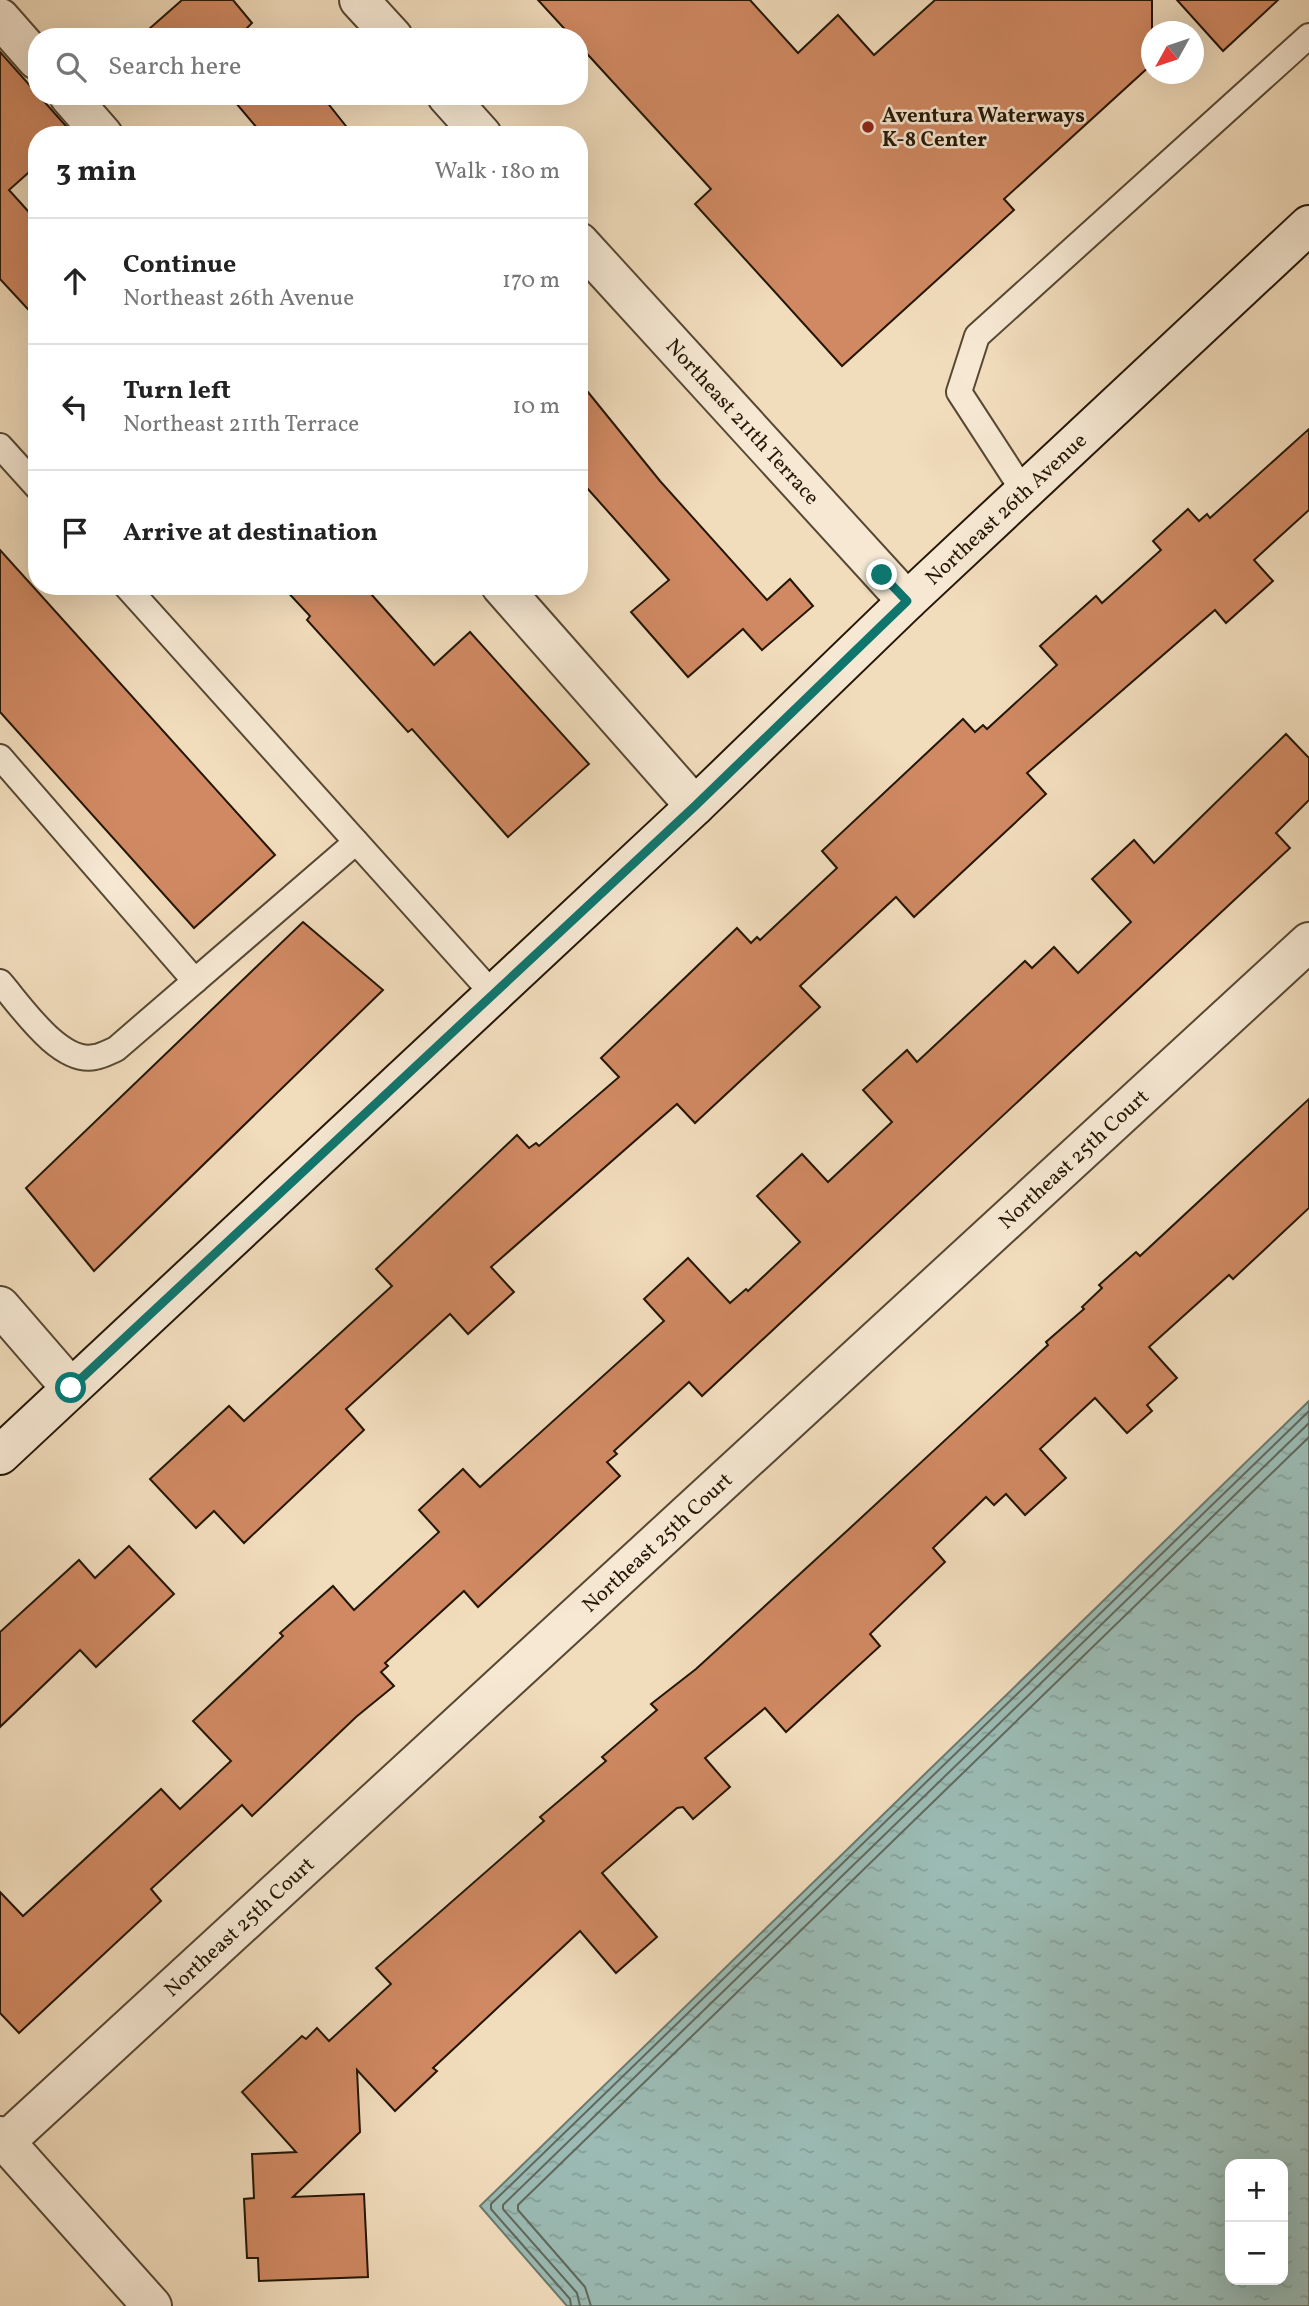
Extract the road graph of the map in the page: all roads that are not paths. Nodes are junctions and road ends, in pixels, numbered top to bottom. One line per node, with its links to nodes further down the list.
1 (359, 0): 3 (street)
2 (0, 18): 5 (street)
3 (385, 28)
4 (1309, 36): 14 (lane)
5 (28, 50)
6 (77, 105): 8 (street)
7 (455, 105): 9 (street)
8 (95, 126)
9 (474, 126)
10 (1309, 225): 14 (street, Northeast 26th Avenue)
11 (588, 252): 17 (street, Northeast 211th Terrace)
12 (0, 446): 13 (lane)
13 (28, 477)
14 (1024, 492): 17 (street, Northeast 26th Avenue)
15 (134, 595): 20 (lane)
16 (509, 595): 19 (street)
17 (907, 601): 19 (street, Northeast 26th Avenue)
18 (0, 757): 22 (lane)
19 (695, 806): 24 (street, Northeast 26th Avenue)
20 (356, 842): 22 (lane); 24 (lane)
21 (1309, 942): 28 (street, Northeast 25th Court)
22 (195, 981): 23 (lane)
23 (0, 982)
24 (493, 994): 26 (street, Northeast 26th Avenue)
25 (0, 1306): 26 (street)
26 (71, 1388): 27 (street, Northeast 26th Avenue)
27 (0, 1455)
28 (3, 2139): 29 (street)
29 (152, 2306)

